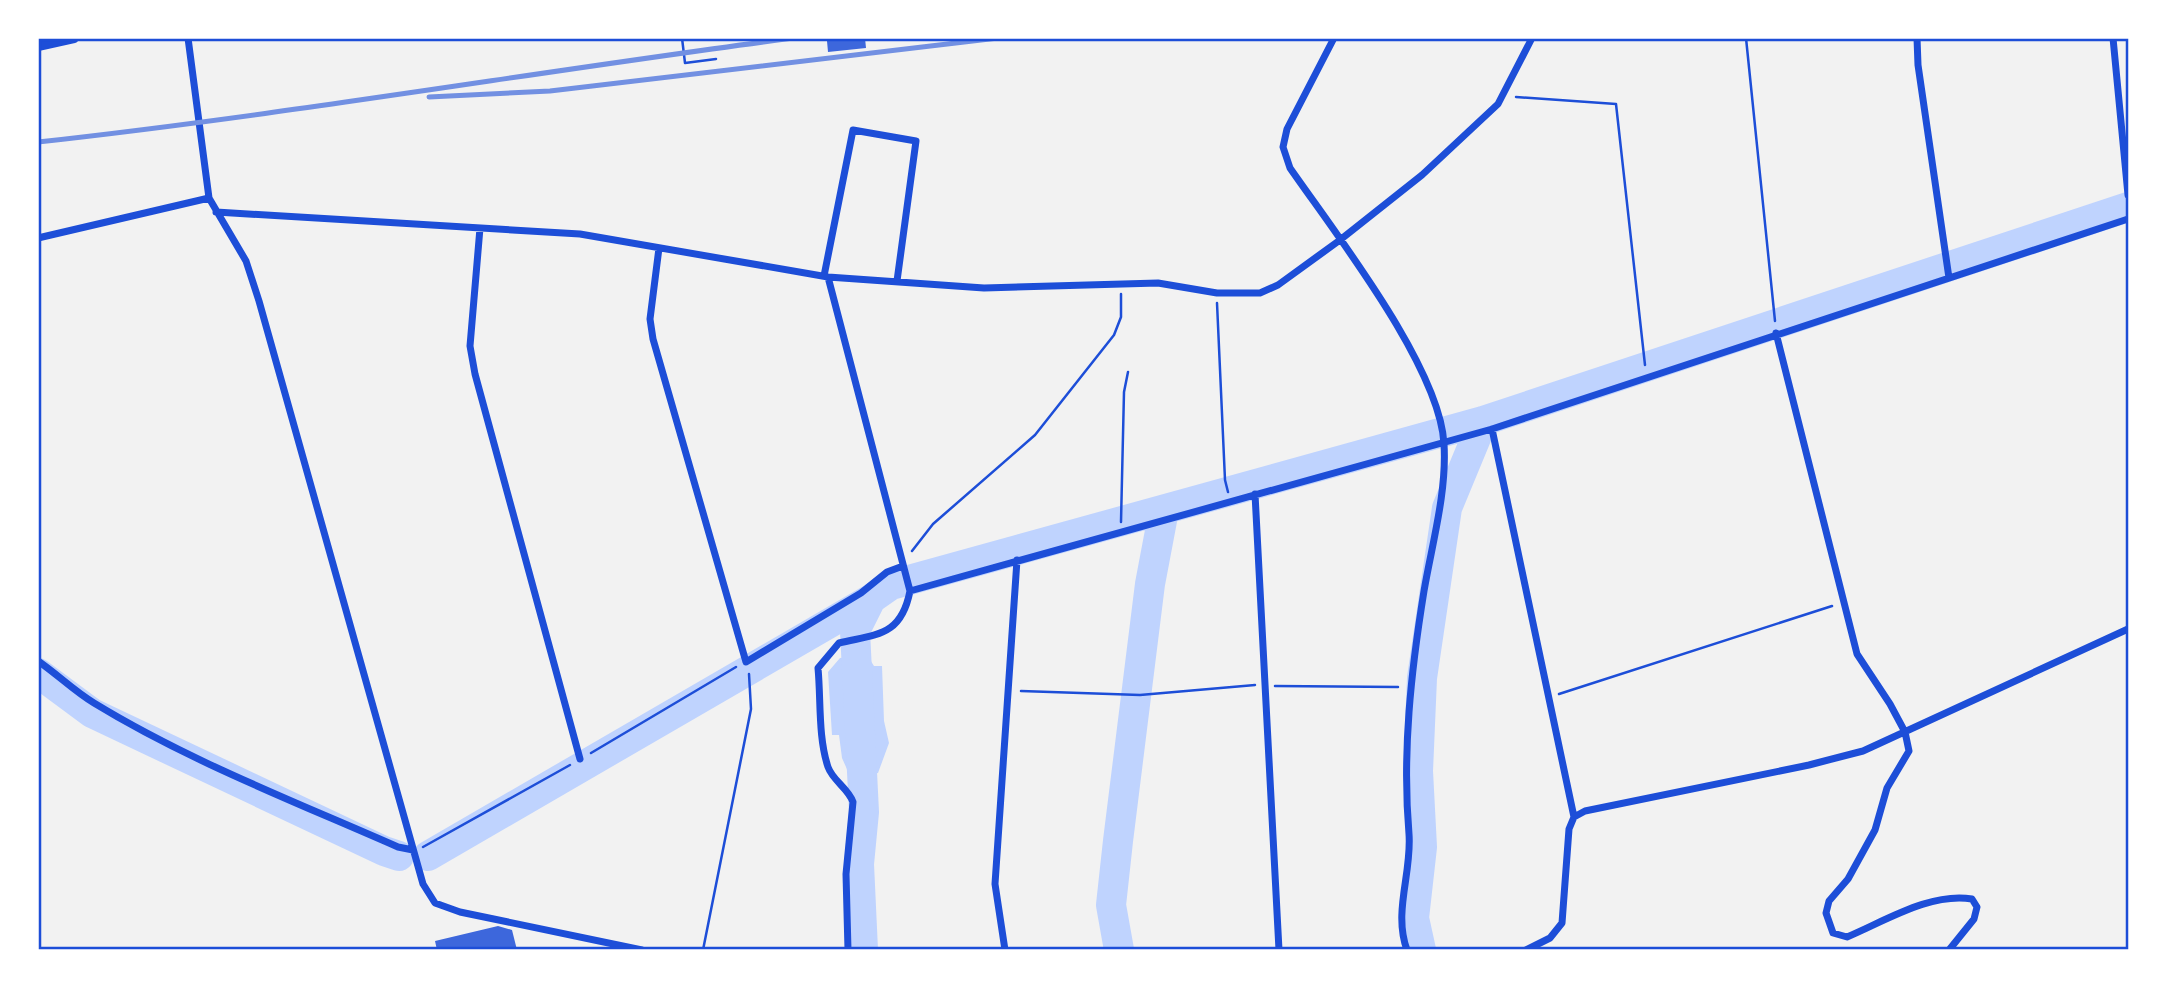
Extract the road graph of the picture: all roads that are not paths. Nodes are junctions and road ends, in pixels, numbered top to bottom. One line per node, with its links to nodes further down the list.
1 (74, 38): 7 (main road)
2 (188, 38): 9 (street)
3 (1334, 38): 14 (street)
4 (1532, 38): 14 (street)
5 (1917, 38): 16 (street)
6 (2113, 38): 8 (street)
7 (38, 46)
8 (2129, 195)
9 (209, 198): 10 (street); 13 (street)
10 (216, 212): 12 (street); 31 (street)
11 (2129, 219): 16 (street)
12 (480, 228): 15 (street); 29 (street)
13 (38, 238)
14 (1340, 240): 18 (street); 21 (street)
15 (659, 247): 17 (street); 24 (street)
16 (1948, 275): 19 (street)
17 (826, 276): 18 (street); 18 (street); 24 (street)
18 (897, 281)
19 (1776, 333): 20 (street); 28 (street)
20 (1492, 429): 21 (street); 30 (street)
21 (1444, 440): 22 (street); 36 (street)
22 (1255, 494): 23 (street); 35 (street)
23 (1017, 560): 25 (street); 34 (street)
24 (903, 566): 25 (street)
25 (909, 589): 33 (street)
26 (2129, 629): 28 (street)
27 (38, 661): 31 (street)
28 (1905, 732): 30 (street); 38 (street)
29 (580, 759)
30 (1573, 817): 37 (street)
31 (413, 850): 32 (street)
32 (642, 950)
33 (848, 950)
34 (1005, 950)
35 (1279, 950)
36 (1407, 950)
37 (1526, 950)
38 (1950, 950)

